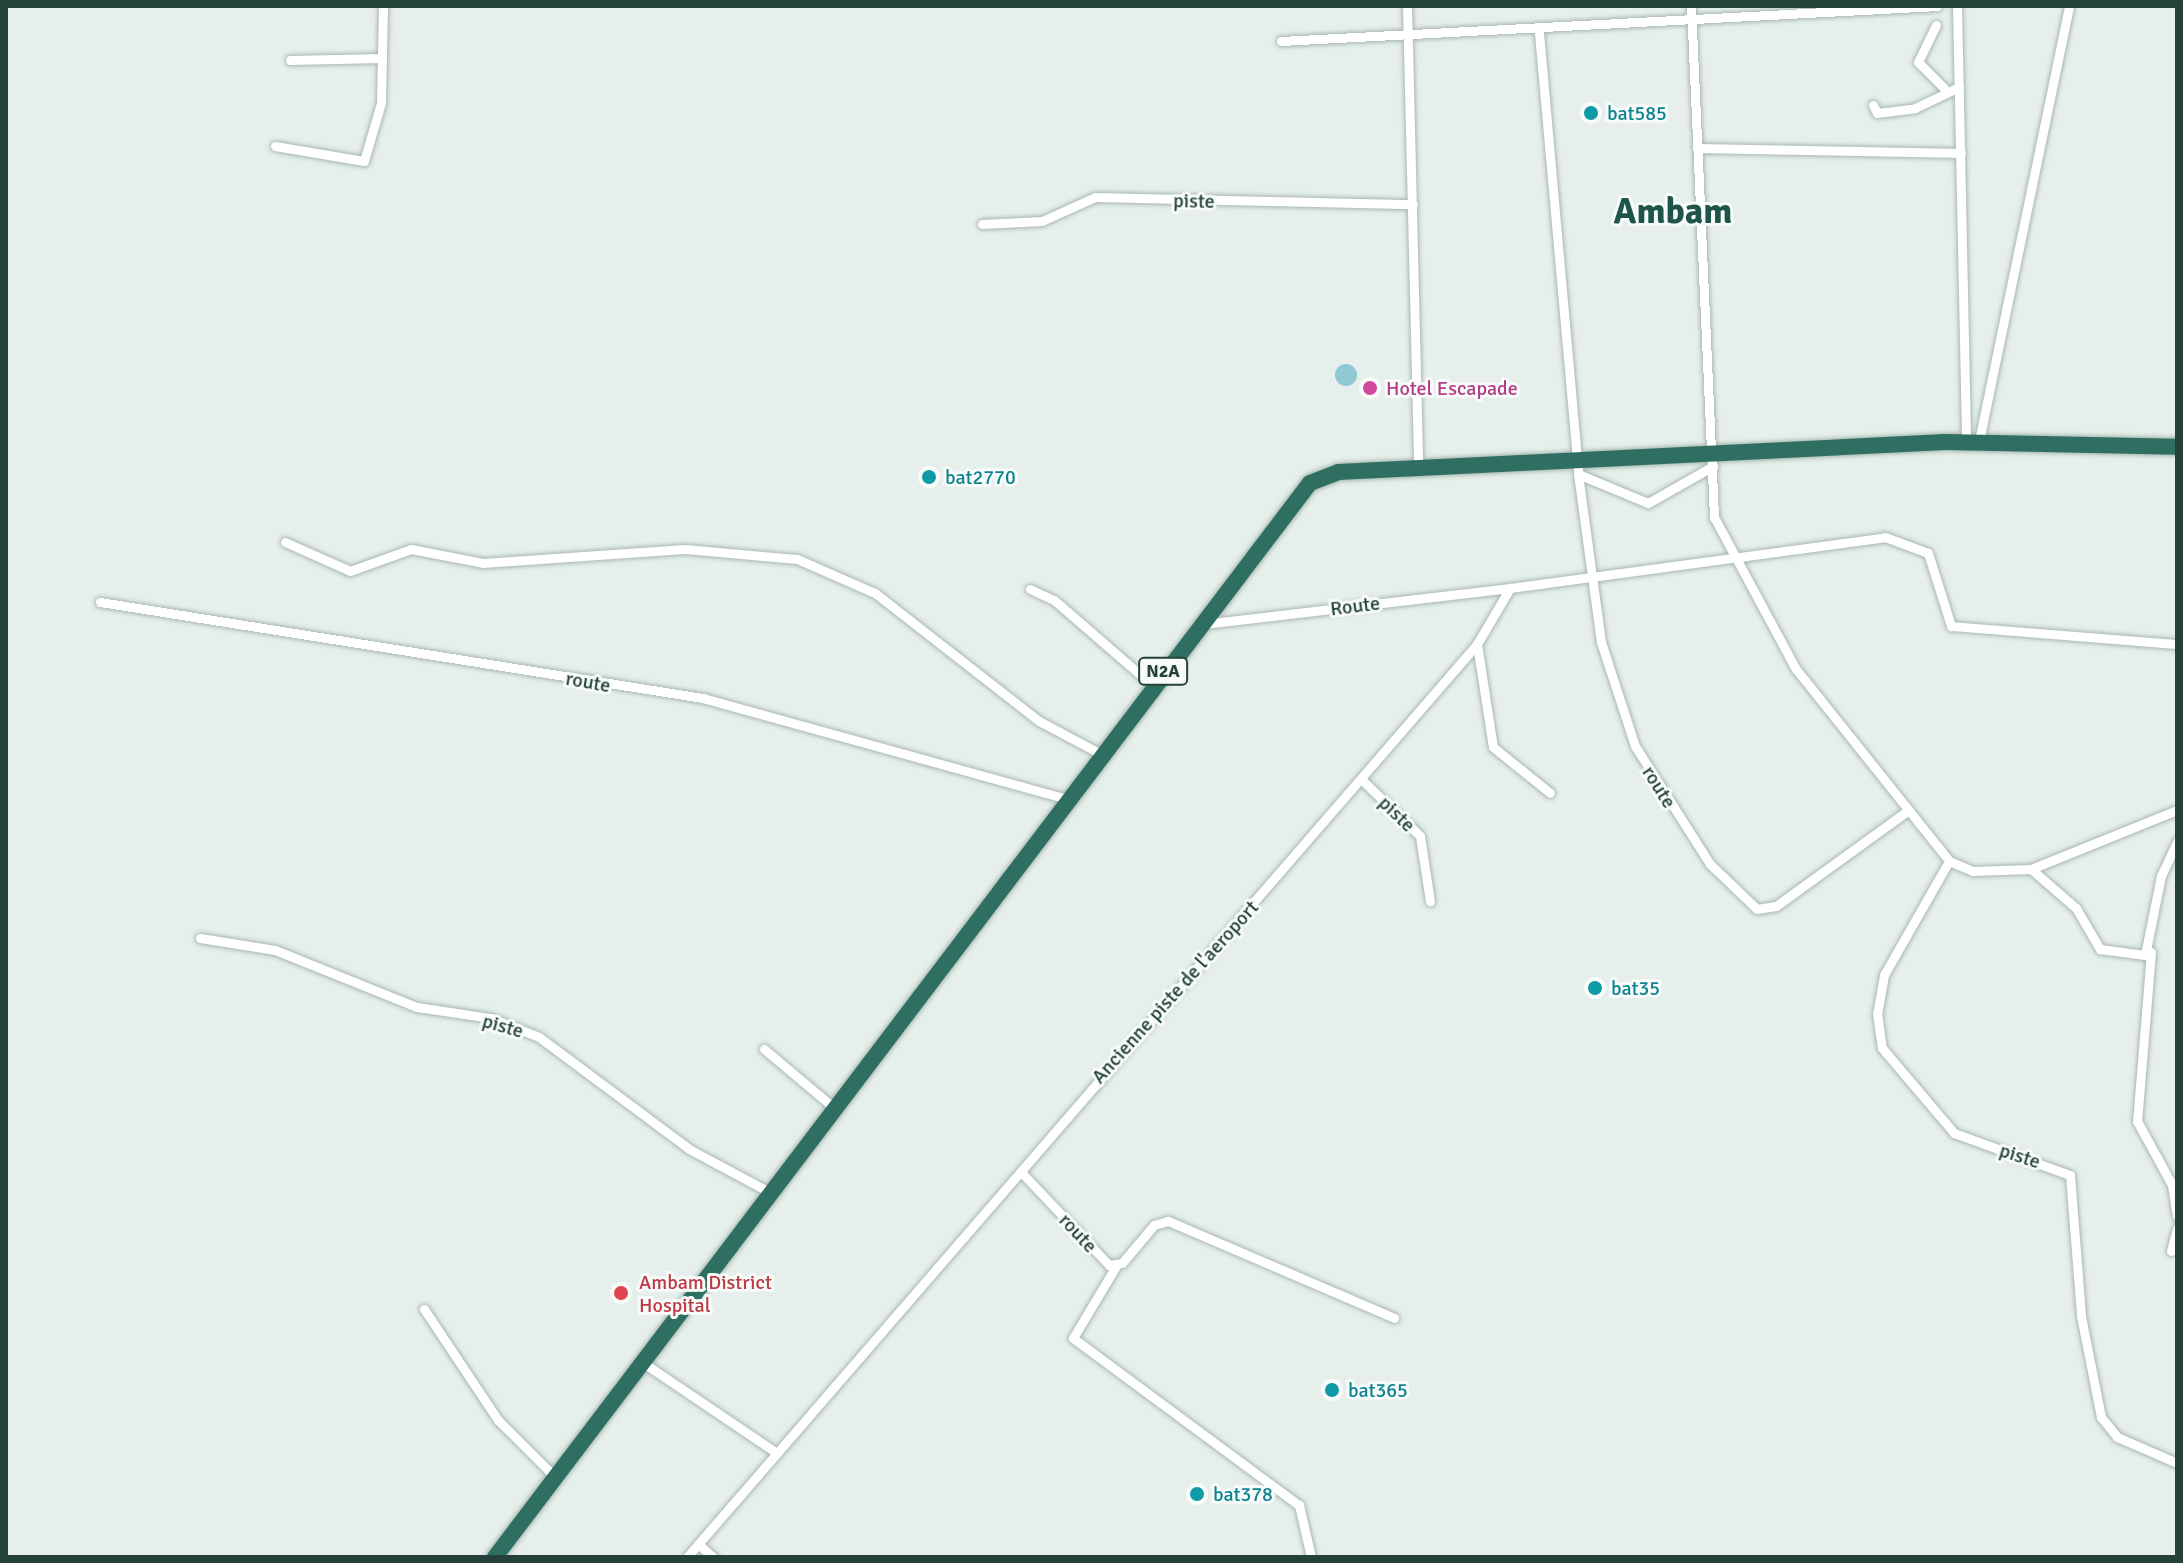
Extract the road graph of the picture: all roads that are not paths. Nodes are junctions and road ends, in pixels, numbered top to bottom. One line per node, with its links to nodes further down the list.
1 (383, 6): 13 (street)
2 (1407, 6): 11 (street)
3 (1691, 6): 8 (street)
4 (1937, 6): 7 (street)
5 (1957, 6): 15 (street)
6 (2069, 6): 23 (street)
7 (1785, 12): 8 (street)
8 (1691, 23): 10 (street); 19 (street)
9 (1936, 25): 16 (street)
10 (1539, 33): 11 (street); 26 (street, route)
11 (1407, 38): 12 (street); 21 (street)
12 (1281, 41)
13 (382, 58): 14 (street); 18 (street)
14 (290, 60)
15 (1959, 87): 16 (street); 20 (street)
16 (1945, 89): 17 (street)
17 (1873, 105)
18 (275, 146)
19 (1702, 148): 20 (street); 25 (street)
20 (1961, 153): 23 (street)
21 (1413, 204): 22 (street, piste); 27 (street)
22 (982, 224)
23 (1972, 441): 24 (highway, N2A); 25 (highway, N2A)
24 (2177, 447)
25 (1713, 462): 26 (highway, N2A); 26 (street); 29 (street)
26 (1577, 468): 27 (highway, N2A); 30 (street, route)
27 (1418, 470): 34 (highway, N2A)
28 (285, 542): 38 (street)
29 (1732, 558): 30 (street); 36 (street); 43 (street)
30 (1591, 574): 31 (street); 43 (street, route)
31 (1510, 588): 34 (street, Route); 35 (street, Ancienne piste de l'aeroport)
32 (1030, 589): 37 (street)
33 (100, 602): 41 (street, route)
34 (1199, 625): 37 (highway, N2A)
35 (1477, 644): 39 (street, Ancienne piste de l'aeroport); 40 (street)
36 (2177, 644)
37 (1152, 685): 38 (highway, N2A)
38 (1101, 754): 41 (highway, N2A)
39 (1361, 779): 47 (street, piste); 52 (street, Ancienne piste de l'aeroport)
40 (1550, 793)
41 (1068, 799): 51 (highway, N2A)
42 (2177, 810): 46 (street)
43 (1907, 811): 45 (street)
44 (2177, 842): 49 (street)
45 (1949, 861): 46 (street); 62 (street, piste)
46 (2031, 869): 49 (street)
47 (1430, 901)
48 (200, 938): 53 (street, piste)
49 (2151, 952): 54 (street)
50 (764, 1049): 51 (street)
51 (832, 1106): 53 (highway, N2A)
52 (1022, 1173): 57 (street, route); 61 (street, Ancienne piste de l'aeroport)
53 (771, 1193): 60 (highway, N2A)
54 (2177, 1216)
55 (2177, 1228): 56 (street)
56 (2171, 1251)
57 (1116, 1266): 59 (street, route); 68 (street)
58 (424, 1309): 63 (street)
59 (1394, 1318)
60 (645, 1364): 61 (street); 63 (highway, N2A)
61 (777, 1453): 64 (street, Ancienne piste de l'aeroport)
62 (2177, 1463)
63 (556, 1478): 65 (highway, N2A)
64 (698, 1544): 66 (street, Ancienne piste de l'aeroport); 67 (street)
65 (495, 1557)
66 (687, 1557)
67 (713, 1557)
68 (1311, 1557)

